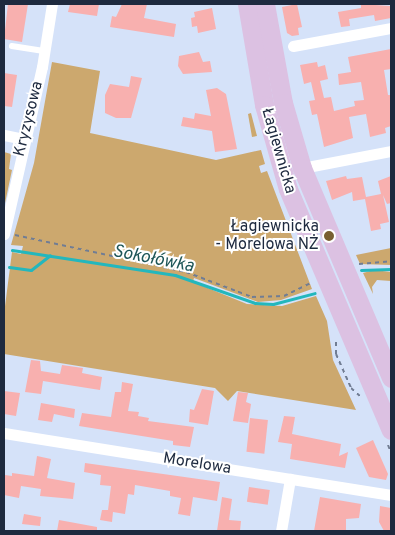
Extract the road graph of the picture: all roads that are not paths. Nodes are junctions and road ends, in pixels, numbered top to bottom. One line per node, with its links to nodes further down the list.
1 (52, 4): 7 (street, Kryzysowa)
2 (247, 4): 14 (main road, Łagiewnicka)
3 (265, 4): 11 (main road, Łagiewnicka)
4 (391, 28): 6 (street)
5 (12, 46): 7 (lane)
6 (293, 46)
7 (44, 51): 9 (street, Kryzysowa)
8 (4, 135): 9 (street)
9 (24, 139): 12 (street, Kryzysowa)
10 (391, 152): 11 (street)
11 (302, 168): 13 (main road, Łagiewnicka)
12 (7, 234)
13 (359, 304): 14 (main road); 15 (main road, Łagiewnicka)
14 (340, 312): 16 (main road, Łagiewnicka)
15 (391, 378)
16 (391, 430)
17 (4, 433): 18 (street, Morelowa)
18 (290, 479): 19 (street, Morelowa); 20 (street)
19 (391, 495)
20 (281, 531)

